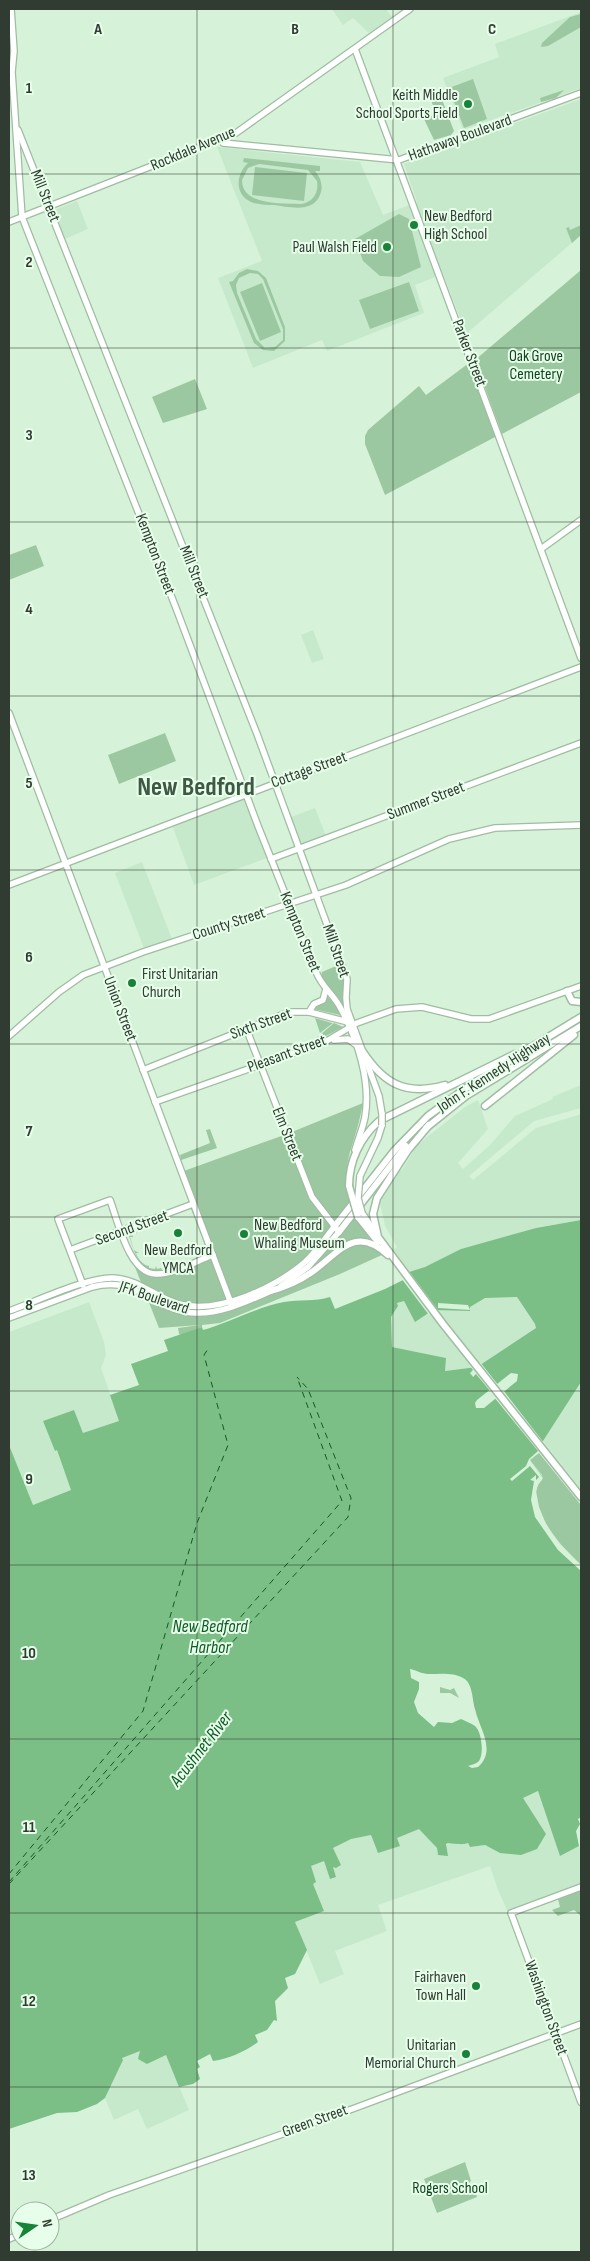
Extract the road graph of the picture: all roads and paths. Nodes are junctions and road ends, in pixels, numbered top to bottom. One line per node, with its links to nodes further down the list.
1 (11, 9): 3 (main road, Kempton Street)
2 (410, 9): 4 (main road, Rockdale Avenue)
3 (10, 32): 6 (main road, Kempton Street)
4 (355, 49): 9 (main road, Rockdale Avenue); 12 (main road, Parker Street)
5 (9, 52): 6 (main road, Kempton Street)
6 (12, 65): 8 (main road, Kempton Street)
7 (581, 94): 12 (main road, Hathaway Boulevard)
8 (16, 123): 13 (main road, Mill Street); 14 (main road, Kempton Street)
9 (237, 132): 10 (main road, Rockdale Avenue); 11 (main road)
10 (221, 139): 11 (main road, Hathaway Boulevard); 13 (main road, Rockdale Avenue)
11 (245, 144): 12 (main road, Hathaway Boulevard)
12 (398, 160): 17 (main road, Parker Street)
13 (50, 206): 14 (main road, Rockdale Avenue); 22 (main road, Mill Street)
14 (22, 217): 15 (main road, Rockdale Avenue); 23 (main road, Kempton Street)
15 (9, 222)
16 (581, 520): 17 (main road)
17 (541, 549): 18 (main road, Parker Street)
18 (581, 658)
19 (581, 667): 22 (main road, Cottage Street)
20 (9, 712): 27 (main road, Union Street)
21 (581, 743): 25 (main road, Summer Street)
22 (276, 782): 23 (main road, Cottage Street); 25 (main road, Mill Street)
23 (246, 794): 26 (main road, Kempton Street); 27 (main road, Cottage Street)
24 (581, 825): 29 (main road, County Street)
25 (300, 849): 26 (main road, Summer Street); 29 (main road, Mill Street)
26 (271, 859): 30 (main road, Kempton Street)
27 (65, 863): 28 (main road, Cottage Street); 31 (main road, Union Street)
28 (9, 884)
29 (316, 896): 30 (main road, County Street); 38 (main road, Mill Street)
30 (290, 905): 31 (main road, County Street); 33 (main road, Kempton Street)
31 (104, 967): 42 (main road, County Street); 48 (main road, Union Street)
32 (581, 986): 34 (main road)
33 (326, 989): 36 (main road); 38 (main road, Kempton Street)
34 (567, 991): 35 (highway); 38 (main road, Pleasant Street)
35 (581, 1002)
36 (309, 1012): 38 (main road, Sixth Street); 40 (main road, Sixth Street)
37 (581, 1017): 43 (highway, John F. Kennedy Highway)
38 (352, 1024): 44 (main road, Pleasant Street); 45 (main road); 46 (main road)
39 (581, 1026): 52 (highway, John F. Kennedy Highway)
40 (246, 1028): 47 (main road, Elm Street); 48 (main road, Sixth Street)
41 (581, 1030): 51 (highway)
42 (9, 1036)
43 (546, 1039): 49 (highway); 56 (highway, John F. Kennedy Highway)
44 (324, 1042): 45 (main road); 47 (main road, Pleasant Street)
45 (355, 1044): 53 (main road)
46 (363, 1052): 49 (highway); 55 (main road, bridge)
47 (260, 1064): 50 (main road, Pleasant Street); 56 (main road, Elm Street)
48 (142, 1070): 50 (main road, Union Street)
49 (456, 1082): 53 (highway)
50 (155, 1102): 54 (main road, Union Street)
51 (485, 1106)
52 (429, 1125): 56 (highway, John F. Kennedy Highway); 58 (highway)
53 (353, 1160): 55 (highway, bridge)
54 (193, 1204): 57 (main road, Second Street); 60 (main road, Union Street)
55 (360, 1215): 58 (highway)
56 (337, 1230): 63 (main road, JFK Boulevard); 64 (main road, JFK Boulevard)
57 (122, 1232): 59 (main road, Second Street); 59 (main road); 60 (main road)
58 (377, 1240): 61 (highway); 61 (highway); 63 (highway)
59 (70, 1250): 62 (main road)
60 (213, 1254): 64 (main road, Union Street)
61 (397, 1264): 67 (highway)
62 (84, 1287): 64 (main road, JFK Boulevard); 65 (main road, JFK Boulevard); 66 (main road, JFK Boulevard)
63 (270, 1291): 64 (main road, JFK Boulevard)
64 (231, 1304)
65 (9, 1311)
66 (9, 1318)
67 (581, 1497)
68 (581, 1887): 70 (main road, Washington Street)
69 (581, 2024): 70 (main road, Green Street)
70 (555, 2033): 71 (main road, Washington Street); 72 (main road, Green Street)
71 (581, 2102)
72 (60, 2216)

